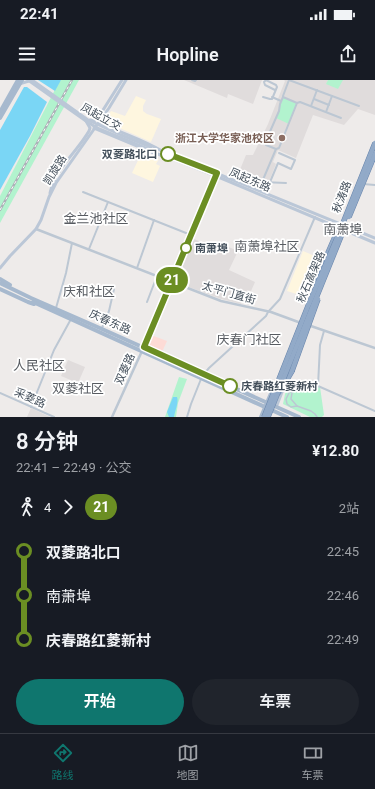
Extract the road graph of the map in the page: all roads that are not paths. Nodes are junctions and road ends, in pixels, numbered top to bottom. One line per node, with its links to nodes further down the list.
1 (30, 80): 7 (main road); 24 (main road, 凤起立交, bridge)
2 (122, 80): 24 (main road)
3 (126, 80): 25 (main road, 凯旋路)
4 (192, 80): 5 (street)
5 (196, 80)
6 (291, 80): 9 (street); 13 (street)
7 (20, 81): 20 (main road); 22 (main road)
8 (275, 90): 8 (street); 12 (street)
9 (317, 90): 11 (street); 14 (street)
10 (263, 96): 12 (street)
11 (332, 96): 17 (street); 19 (street)
12 (272, 97): 15 (street)
13 (283, 97): 15 (street); 16 (street)
14 (314, 99): 17 (street); 18 (street)
15 (281, 101): 30 (street)
16 (297, 103): 18 (street); 30 (street)
17 (329, 104): 21 (street)
18 (311, 106): 21 (street)
19 (359, 106)
20 (0, 112)
21 (326, 112): 23 (street)
22 (0, 118)
23 (340, 118)
24 (87, 120): 29 (main road, 凤起立交, bridge); 45 (main road)
25 (99, 122): 26 (main road, 凯旋路); 31 (main road, 凤起东路)
26 (94, 128): 35 (main road, 凤起东路); 45 (main road, 凯旋路)
27 (375, 138): 49 (main road, 秋涛路)
28 (375, 143): 44 (highway, 秋石高架路, bridge)
29 (150, 149): 31 (main road, 凤起立交); 35 (main road, 凤起立交)
30 (276, 149): 37 (street)
31 (162, 152): 36 (main road, 凤起东路)
32 (279, 153): 38 (street)
33 (375, 154): 57 (highway, 秋石高架路, bridge)
34 (375, 158): 40 (main road, 秋涛路)
35 (173, 159): 36 (main road, 凤起东路)
36 (216, 175): 42 (main road, 凤起东路); 47 (main road, 凤起东路); 52 (street, 双菱路)
37 (262, 182): 38 (street); 42 (street)
38 (270, 182): 39 (street)
39 (286, 183)
40 (363, 184): 41 (street); 51 (main road, 秋涛路)
41 (375, 185)
42 (258, 190): 49 (main road, 凤起东路)
43 (83, 192): 46 (street)
44 (354, 196): 69 (highway, bridge); 97 (highway, 秋石高架路, bridge)
45 (50, 197): 50 (main road, 凯旋路)
46 (108, 202): 48 (street); 56 (street)
47 (315, 217): 49 (main road, 凤起东路); 68 (street)
48 (154, 220): 52 (street); 59 (street)
49 (340, 227): 51 (main road, 凤起东路); 69 (main road, 秋涛路)
50 (36, 229): 54 (street, 太平门直街); 58 (main road, 凯旋路)
51 (345, 229): 53 (main road, 凤起东路); 55 (main road, 凤起东路); 72 (main road, 秋涛路)
52 (191, 235): 62 (street, 双菱路)
53 (375, 238)
54 (72, 243): 56 (street, 太平门直街); 67 (street)
55 (375, 243)
56 (89, 249): 59 (street, 太平门直街)
57 (331, 261): 83 (highway, bridge); 98 (highway, 秋石高架路, bridge)
58 (0, 268)
59 (137, 268): 60 (street, 太平门直街)
60 (157, 276): 62 (street, 太平门直街); 65 (street)
61 (0, 279): 66 (main road, 庆春东路)
62 (172, 282): 68 (street, 太平门直街); 76 (street, 双菱路)
63 (0, 286): 66 (main road, 庆春东路); 66 (main road, 庆春东路)
64 (114, 289): 73 (street)
65 (147, 302)
66 (43, 305): 67 (main road, 庆春东路); 70 (main road, 庆春东路)
67 (56, 308): 73 (main road, 庆春东路)
68 (268, 312): 71 (street, 太平门直街); 77 (street)
69 (304, 313): 71 (main road, 秋涛路)
70 (70, 319): 76 (main road, 庆春东路); 87 (street)
71 (300, 322): 72 (street, 太平门直街); 85 (main road, 秋涛路)
72 (309, 326): 74 (street, 太平门直街); 78 (main road); 83 (main road, 秋涛路)
73 (102, 329): 76 (main road, 庆春东路)
74 (324, 331): 75 (street, 太平门直街); 80 (street)
75 (375, 348)
76 (143, 349): 77 (main road, 庆春东路); 94 (street, 双菱路)
77 (203, 376): 85 (main road, 庆春东路); 95 (street)
78 (286, 383): 79 (street); 88 (main road)
79 (290, 384): 80 (street); 81 (street)
80 (318, 386): 91 (street)
81 (290, 391): 84 (street); 86 (street)
82 (0, 393): 87 (street, 采菱路)
83 (281, 393): 84 (street); 88 (main road, 秋涛路)
84 (287, 397): 86 (street)
85 (266, 405): 88 (main road, 庆春东路); 96 (main road, 秋涛路)
86 (297, 406): 90 (street)
87 (31, 407): 92 (street, 采菱路)
88 (273, 408): 98 (main road, 秋涛路); 99 (main road, 庆春东路); 100 (main road, 庆春东路)
89 (312, 408): 90 (street)
90 (311, 411): 101 (street)
91 (375, 411)
92 (50, 416): 93 (street, 采菱路)
93 (54, 417)
94 (112, 417)
95 (187, 417)
96 (261, 417)
97 (264, 417)
98 (268, 417)
99 (287, 417)
100 (299, 417)
101 (317, 417)

